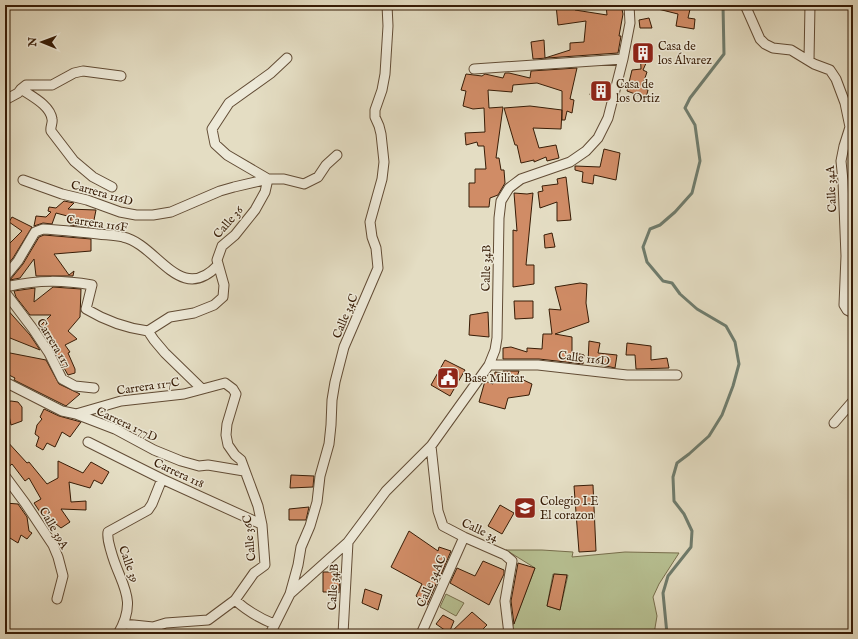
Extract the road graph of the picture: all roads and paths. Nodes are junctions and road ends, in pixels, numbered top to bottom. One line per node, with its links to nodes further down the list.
1 (387, 5): 40 (street, Calle 34C)
2 (628, 5): 6 (street, Calle 34B)
3 (745, 5): 7 (street, Calle 34A)
4 (810, 5): 7 (street)
5 (287, 58): 14 (street)
6 (623, 59): 8 (street); 23 (street, Calle 34B)
7 (809, 60): 12 (street, Calle 34A)
8 (474, 69)
9 (121, 76): 10 (street)
10 (21, 89): 11 (street); 16 (street)
11 (5, 100)
12 (849, 103): 21 (street, Calle 34A)
13 (337, 155): 14 (street)
14 (268, 179): 15 (street, Carrera 116D); 17 (street, Calle 36)
15 (23, 180)
16 (112, 187)
17 (218, 265): 18 (street, Carrera 116F); 22 (street, Calle 36)
18 (5, 277)
19 (5, 285): 22 (street)
20 (5, 292): 27 (street, Carrera 117)
21 (853, 313)
22 (148, 331): 28 (street)
23 (489, 365): 24 (street, Calle 116D); 33 (street, Calle 34B)
24 (677, 375)
25 (5, 382): 30 (street, Carrera 177D)
26 (225, 383): 28 (street, Carrera 117C); 34 (street, Calle 36C)
27 (94, 388)
28 (202, 389): 30 (street, Carrera 117C)
29 (853, 401): 31 (street)
30 (76, 414): 34 (street, Carrera 177D)
31 (834, 423)
32 (88, 442): 36 (street, Carrera 118)
33 (431, 446): 38 (street, Calle 34); 39 (street, Calle 34B)
34 (244, 471): 37 (street, Calle 36C)
35 (5, 476): 41 (street, Calle 39A)
36 (162, 479): 37 (street, Carrera 118); 43 (street, Calle 39)
37 (262, 524): 42 (street, Calle 36C)
38 (464, 537): 48 (street, Calle 34AC); 49 (street, Calle 34)
39 (348, 542): 40 (street, Calle 34B); 47 (street, Calle 34B)
40 (290, 594): 44 (street, Calle 34C)
41 (57, 599)
42 (235, 600): 43 (street, Calle 36C); 44 (street)
43 (124, 624): 45 (street, Calle 39)
44 (274, 624): 46 (street, Calle 34C)
45 (118, 634)
46 (270, 634)
47 (343, 634)
48 (420, 634)
49 (509, 634)

